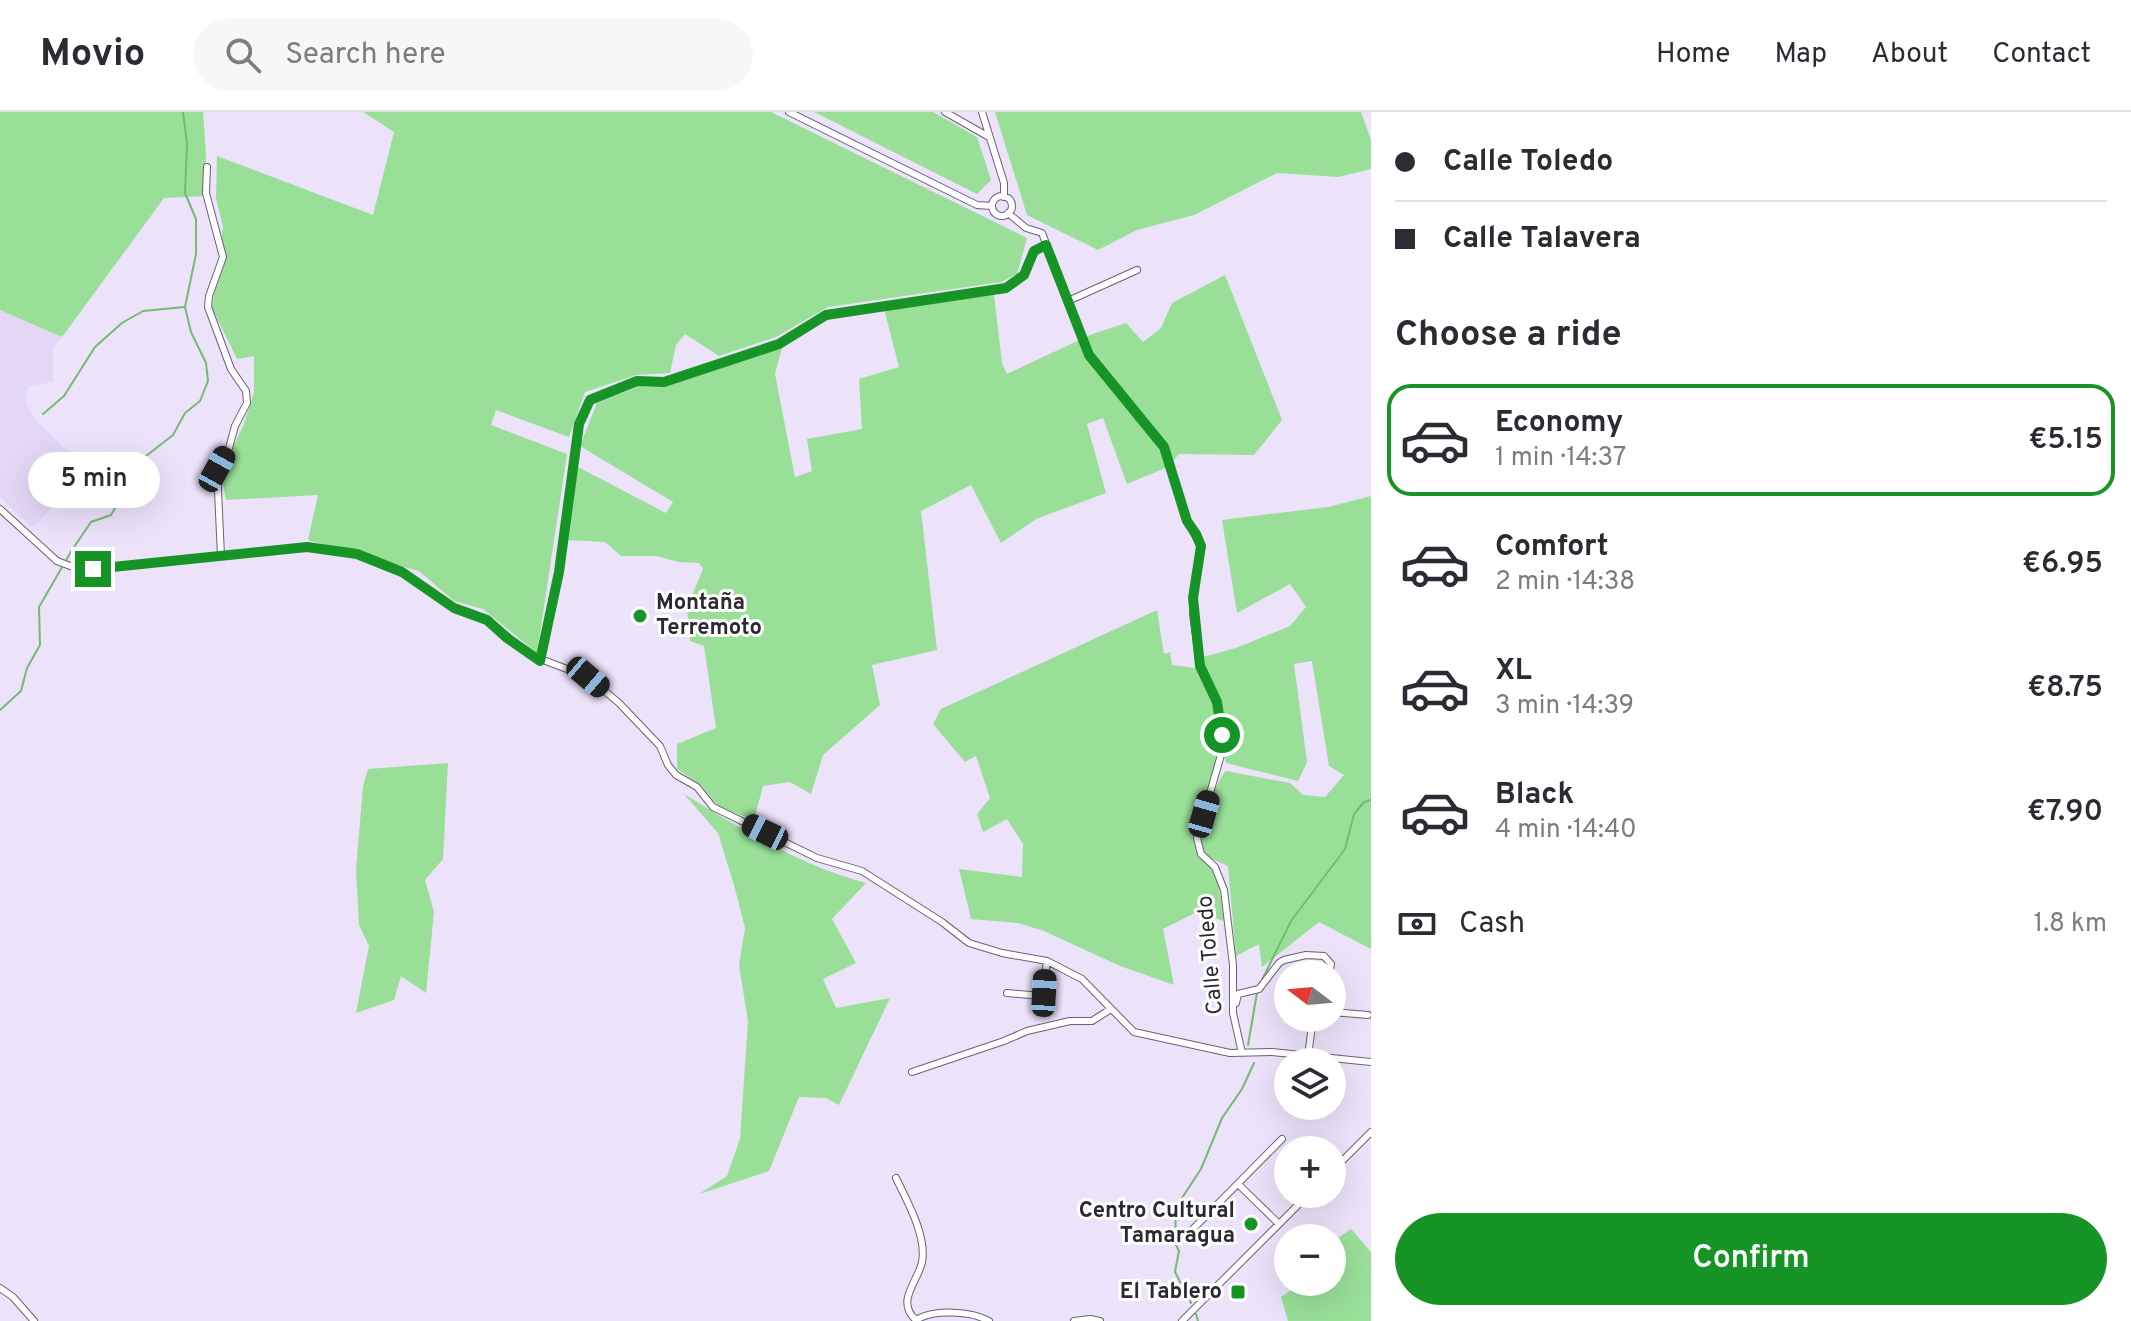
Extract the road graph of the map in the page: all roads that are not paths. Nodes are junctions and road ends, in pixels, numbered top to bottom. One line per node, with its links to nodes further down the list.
1 (789, 112): 7 (street)
2 (945, 112): 4 (street)
3 (982, 112): 4 (street)
4 (989, 137): 6 (street)
5 (207, 167): 13 (street)
6 (1004, 197): 7 (street); 8 (street)
7 (992, 206): 8 (street)
8 (1008, 213): 9 (street, Calle Toledo)
9 (1046, 245): 11 (street, Calle Toledo); 14 (street)
10 (1137, 270): 11 (street)
11 (1068, 301): 21 (street, Calle Toledo)
12 (0, 509): 13 (street)
13 (221, 556): 14 (street)
14 (540, 661): 17 (street)
15 (1284, 960): 16 (street)
16 (1328, 960)
17 (1047, 961): 19 (street); 20 (street)
18 (1274, 970): 21 (street)
19 (1007, 993)
20 (1111, 1009): 24 (street); 28 (street)
21 (1233, 1013): 24 (street, Calle Toledo)
22 (1346, 1013): 23 (street)
23 (1368, 1015)
24 (1242, 1053): 25 (street)
25 (1274, 1054)
26 (1346, 1060): 27 (street)
27 (1371, 1062)
28 (912, 1072)
29 (1371, 1132): 31 (street)
30 (1274, 1147): 33 (street)
31 (1346, 1157)
32 (896, 1178): 40 (street)
33 (1238, 1184): 35 (street); 37 (street)
34 (1295, 1208): 35 (street)
35 (1279, 1224)
36 (1274, 1229): 43 (street)
37 (1188, 1234)
38 (0, 1288): 39 (street)
39 (34, 1321)
40 (989, 1321)
41 (1074, 1321): 42 (street)
42 (1100, 1321)
43 (1182, 1321)

